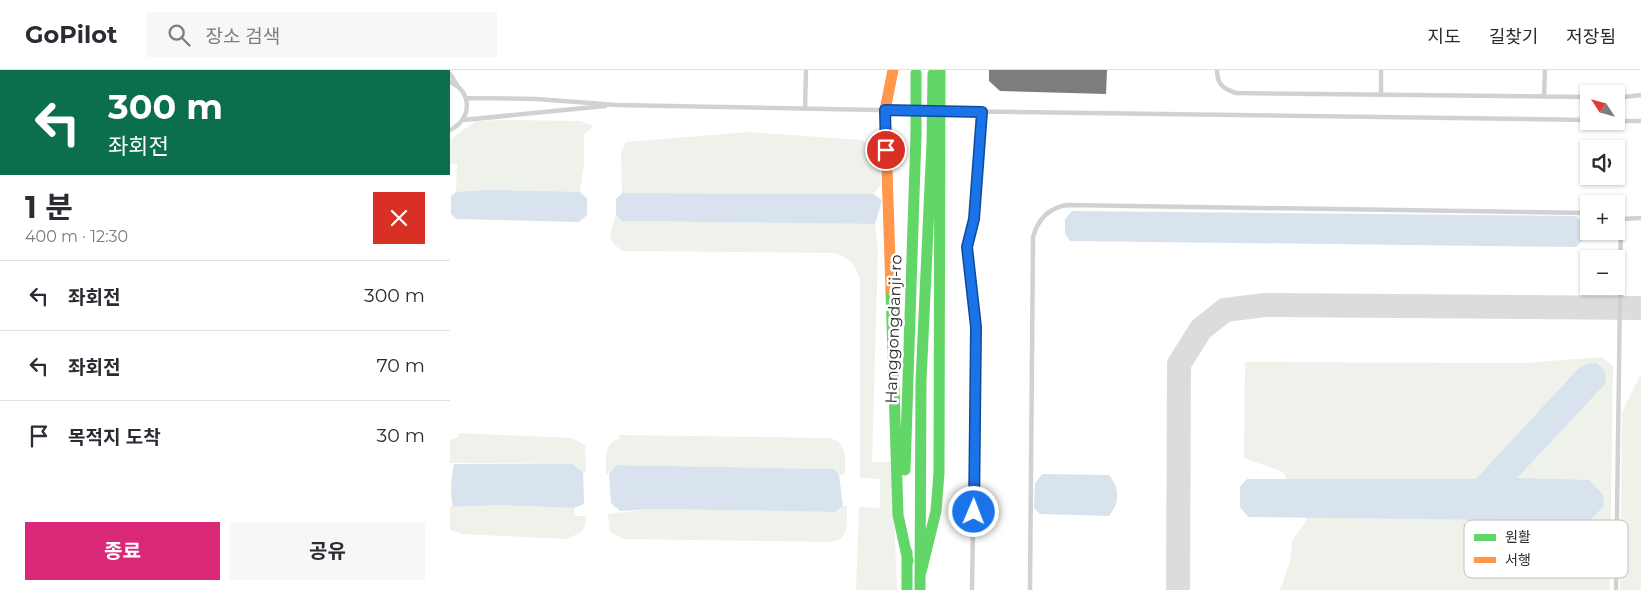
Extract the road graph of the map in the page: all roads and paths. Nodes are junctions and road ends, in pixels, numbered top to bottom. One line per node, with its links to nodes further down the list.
1 (806, 70): 18 (lane)
2 (893, 70): 19 (street)
3 (1217, 70): 11 (lane)
4 (1381, 70): 11 (lane)
5 (1544, 70): 13 (lane)
6 (935, 71): 20 (street); 33 (street, Hanggongdanji-ro, bridge)
7 (916, 72): 31 (street, Hanggongdanji-ro, bridge)
8 (450, 74): 10 (lane)
9 (450, 82): 10 (lane)
10 (458, 86): 16 (lane)
11 (1381, 93): 13 (lane)
12 (1641, 95): 15 (lane)
13 (1544, 96): 14 (lane)
14 (1580, 97)
15 (1625, 97)
16 (466, 98): 17 (lane); 22 (lane)
17 (616, 105): 18 (lane); 22 (lane)
18 (805, 109): 19 (lane)
19 (885, 110): 20 (lane); 31 (street)
20 (940, 111): 21 (lane); 33 (street)
21 (982, 112): 23 (lane); 36 (lane)
22 (463, 120): 26 (lane)
23 (1580, 120)
24 (1625, 121): 25 (lane)
25 (1641, 121)
26 (450, 130)
27 (1580, 213): 37 (lane)
28 (1625, 218): 29 (lane)
29 (1641, 218)
30 (1619, 240): 32 (lane)
31 (901, 469): 34 (street, Hanggongdanji-ro)
32 (1617, 520)
33 (921, 572): 35 (street, Hanggongdanji-ro)
34 (907, 590)
35 (920, 590)
36 (972, 590)
37 (1030, 590)

